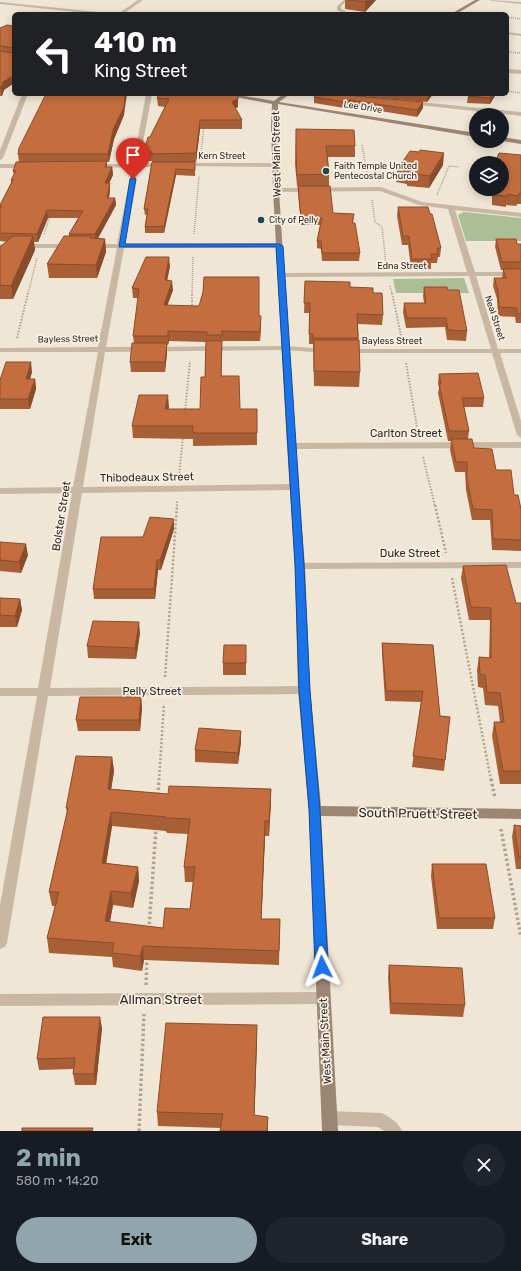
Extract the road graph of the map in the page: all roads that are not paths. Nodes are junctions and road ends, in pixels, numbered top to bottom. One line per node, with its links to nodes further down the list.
1 (141, 0): 8 (street)
2 (346, 0): 9 (lane)
3 (478, 0): 10 (main road)
4 (492, 0): 6 (street)
5 (0, 3): 7 (street)
6 (521, 3)
7 (88, 12)
8 (123, 12)
9 (344, 12)
10 (457, 12)
11 (509, 33): 12 (street)
12 (521, 35)
13 (509, 71): 14 (street)
14 (521, 72)
15 (25, 96): 27 (street)
16 (149, 96): 34 (street, Bolster Street)
17 (236, 96): 21 (main road, Lee Drive)
18 (284, 96): 21 (main road, West Main Street)
19 (325, 96): 20 (street)
20 (334, 97)
21 (276, 102): 24 (main road, Lee Drive); 30 (main road, West Main Street)
22 (402, 102): 23 (street)
23 (521, 114)
24 (469, 133)
25 (509, 140): 26 (main road)
26 (521, 142)
27 (0, 158)
28 (171, 165): 34 (street)
29 (178, 165): 30 (street, Kern Street)
30 (276, 165): 35 (main road, West Main Street)
31 (0, 166): 32 (street)
32 (36, 166)
33 (88, 166): 34 (street)
34 (135, 166): 39 (street, Bolster Street)
35 (276, 190): 36 (street); 40 (main road, West Main Street)
36 (451, 207): 37 (street); 41 (street, Neal Street)
37 (521, 215)
38 (0, 246): 39 (street)
39 (122, 246): 40 (street); 44 (street, Bolster Street)
40 (279, 246): 43 (main road, West Main Street)
41 (470, 274): 42 (street, Edna Street); 43 (street, Edna Street); 47 (street, Neal Street)
42 (521, 274)
43 (282, 275): 45 (main road, West Main Street)
44 (103, 348): 45 (street, Bayless Street); 46 (street, Bayless Street); 53 (street, Bolster Street)
45 (286, 348): 47 (street, Bayless Street); 51 (main road, West Main Street)
46 (0, 350)
47 (496, 351): 48 (street, Bayless Street); 49 (street, Neal Street)
48 (521, 351)
49 (521, 436)
50 (521, 445): 51 (street, Carlton Street)
51 (291, 446): 52 (main road, West Main Street)
52 (294, 487): 53 (street, Thibodeaux Street); 56 (main road, West Main Street)
53 (78, 490): 54 (street, Thibodeaux Street); 59 (street, Bolster Street)
54 (0, 491)
55 (521, 565): 56 (street, Duke Street)
56 (300, 566): 57 (main road, West Main Street)
57 (304, 690): 59 (street, Pelly Street); 60 (main road, West Main Street)
58 (0, 692): 59 (street, Pelly Street)
59 (44, 692): 62 (street, Bolster Street)
60 (315, 810): 61 (main road, South Pruett Street); 63 (main road, West Main Street)
61 (521, 814)
62 (0, 943)
63 (323, 998): 64 (street, Allman Street); 65 (main road, West Main Street)
64 (0, 1000)
65 (330, 1125): 66 (lane)
66 (395, 1131)

